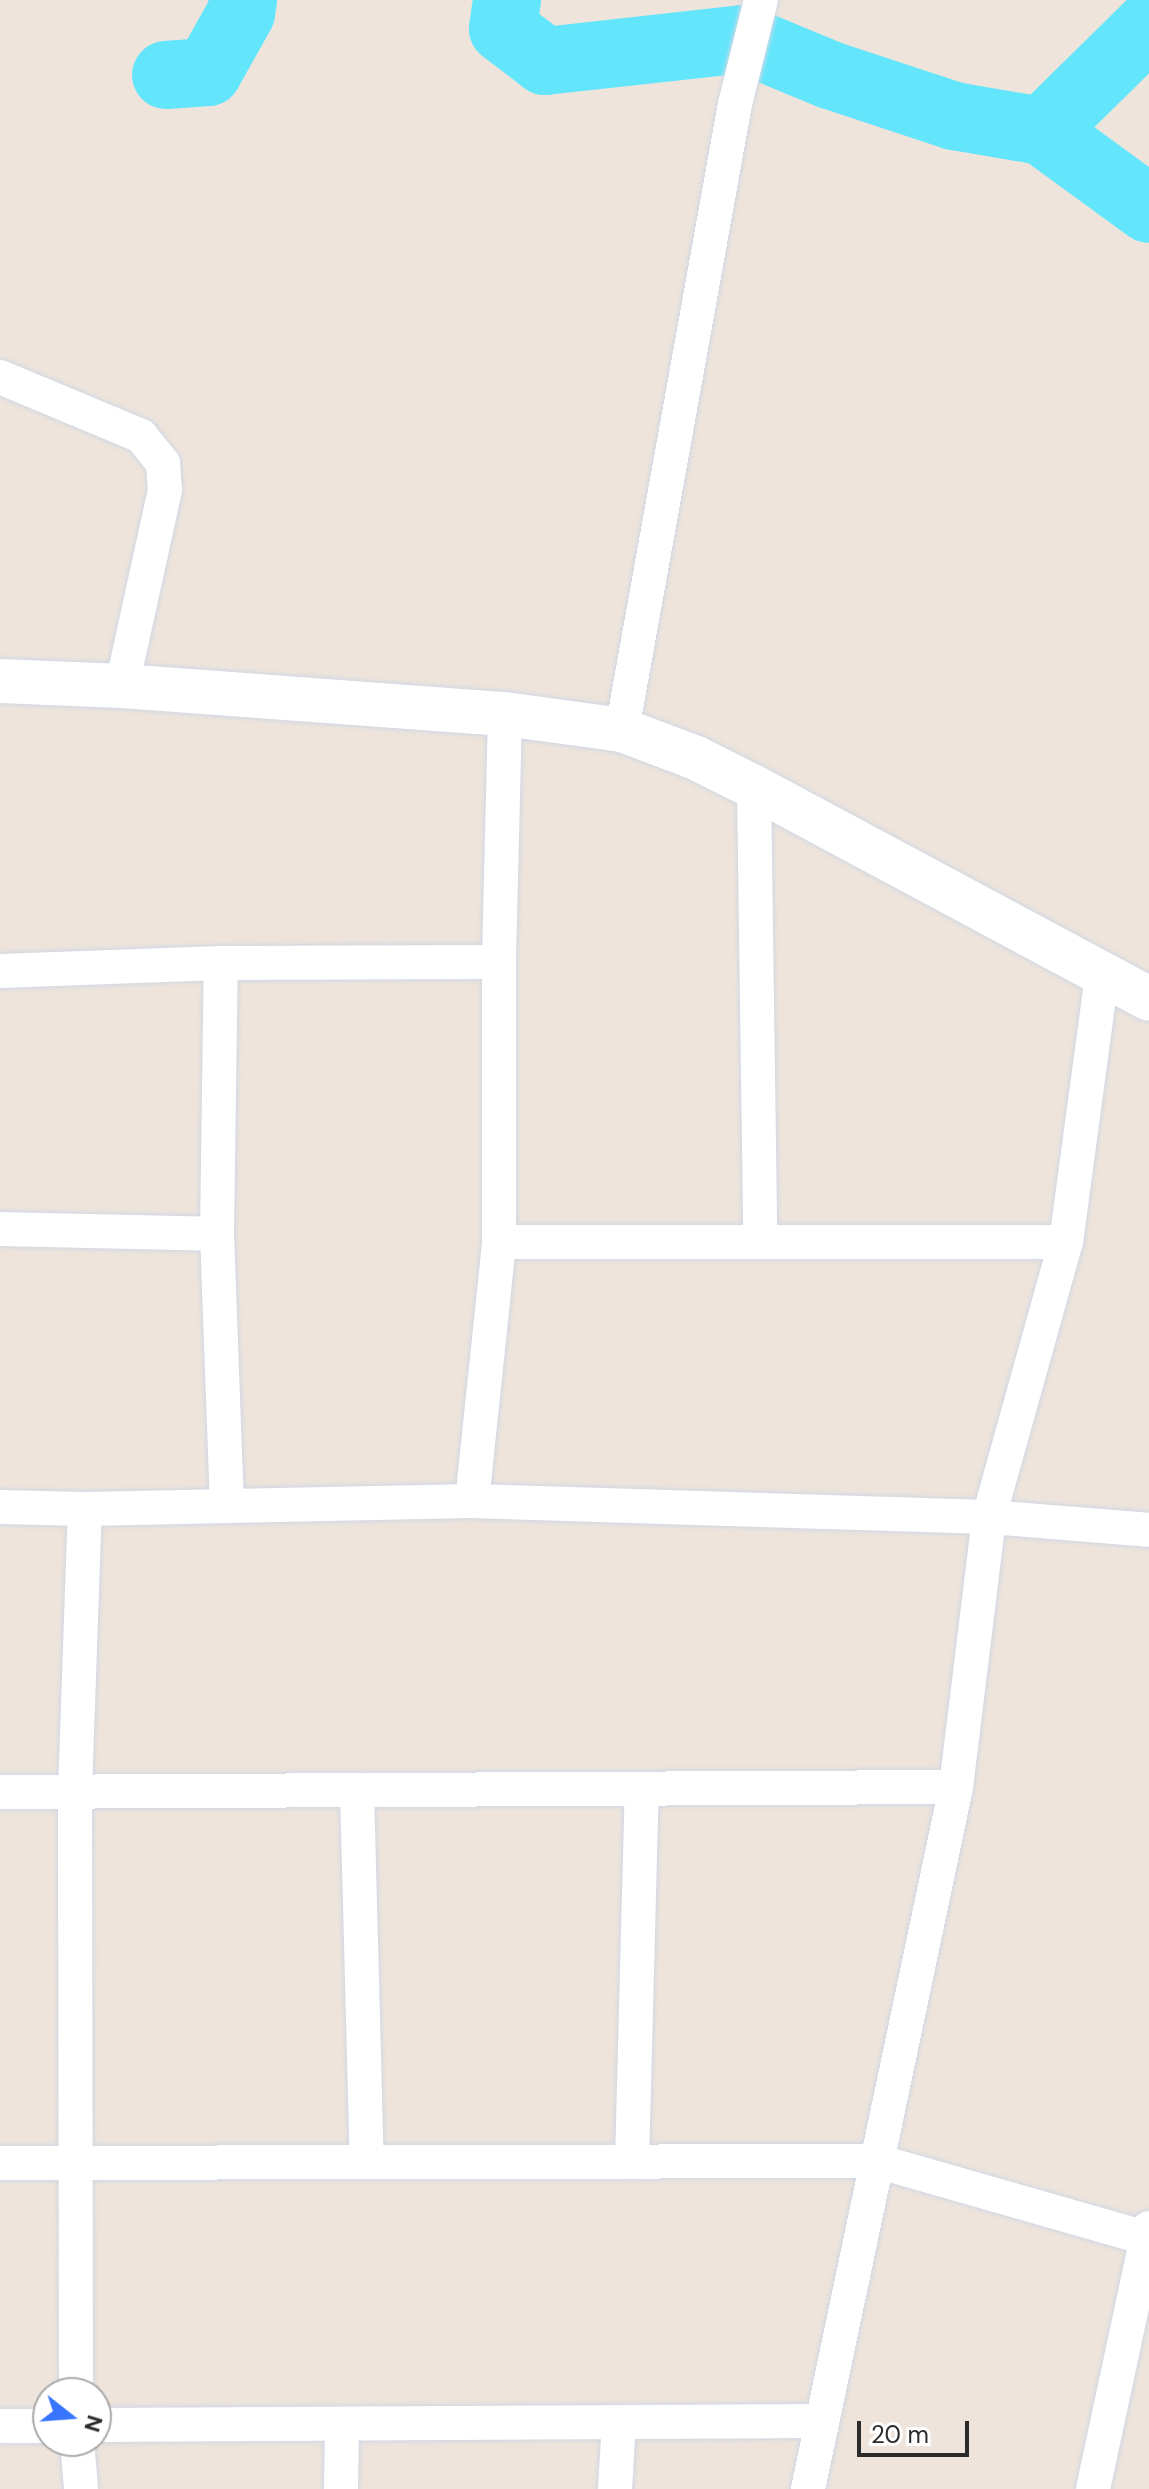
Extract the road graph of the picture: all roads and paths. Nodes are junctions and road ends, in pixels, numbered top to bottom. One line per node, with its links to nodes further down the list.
1 (761, 0): 6 (street)
2 (0, 377): 4 (street)
3 (0, 681): 4 (street)
4 (122, 686): 5 (street)
5 (505, 714): 6 (street); 8 (street)
6 (622, 730): 7 (street)
7 (754, 787): 11 (street); 15 (street)
8 (499, 962): 9 (street); 16 (street)
9 (221, 963): 10 (street); 14 (street)
10 (0, 971)
11 (1102, 974): 12 (street); 17 (street)
12 (1149, 999)
13 (0, 1229): 14 (street)
14 (217, 1234): 19 (street)
15 (760, 1240): 16 (street); 17 (street)
16 (499, 1242): 18 (street)
17 (1066, 1242): 22 (street)
18 (472, 1501): 19 (street); 22 (street)
19 (227, 1506): 21 (street)
20 (0, 1507): 21 (street)
21 (85, 1509): 27 (street)
22 (989, 1517): 23 (street); 24 (street)
23 (1149, 1530)
24 (956, 1787): 25 (street); 29 (street)
25 (642, 1789): 26 (street); 31 (street)
26 (357, 1790): 27 (street); 30 (street)
27 (75, 1791): 28 (street); 33 (street)
28 (0, 1792)
29 (877, 2161): 31 (street); 34 (street); 36 (street)
30 (367, 2162): 31 (street); 33 (street)
31 (632, 2162)
32 (0, 2163): 33 (street)
33 (73, 2164): 35 (street)
34 (1148, 2235): 47 (street)
35 (76, 2377)
36 (822, 2421): 37 (street); 46 (street)
37 (619, 2422): 39 (street); 45 (street)
38 (112, 2425): 39 (street)
39 (342, 2425): 44 (street)
40 (0, 2426): 41 (street)
41 (32, 2426)
42 (78, 2457): 43 (street)
43 (81, 2489)
44 (341, 2489)
45 (615, 2489)
46 (808, 2489)
47 (1093, 2489)

